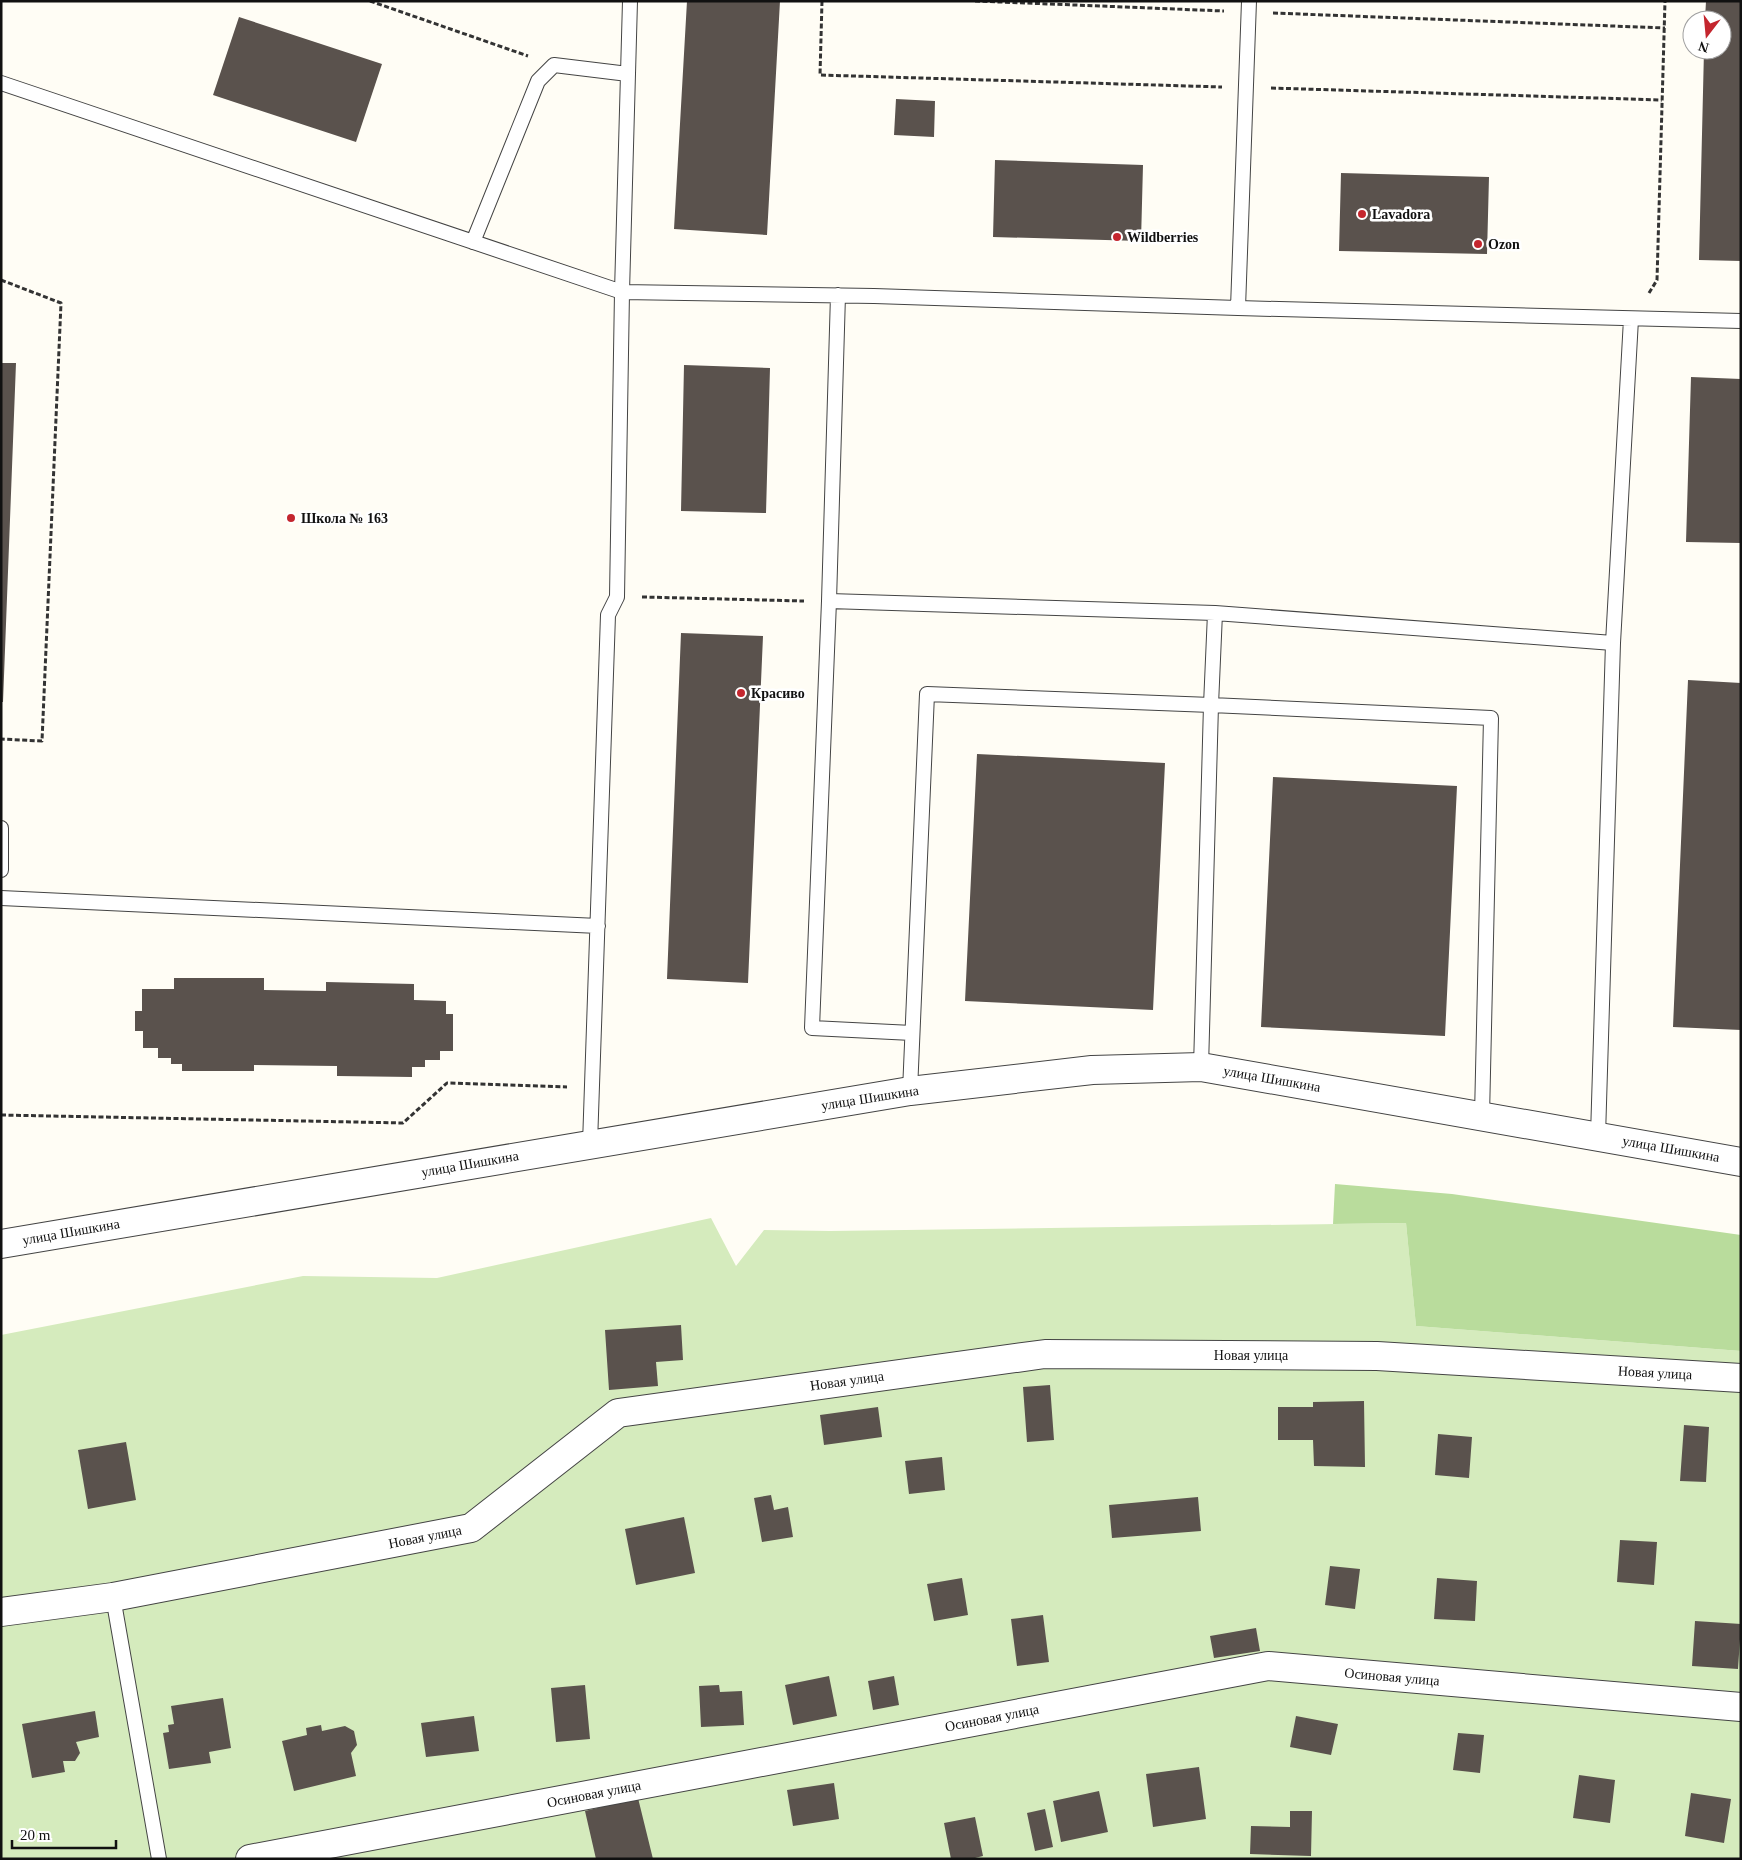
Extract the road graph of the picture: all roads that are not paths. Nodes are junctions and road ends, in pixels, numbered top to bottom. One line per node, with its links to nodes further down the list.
1 (630, 1): 3 (lane)
2 (1249, 7): 8 (lane)
3 (628, 74): 5 (lane); 6 (lane)
4 (1, 83): 5 (lane)
5 (473, 242): 6 (lane)
6 (622, 292): 7 (lane); 18 (lane)
7 (838, 295): 8 (lane); 11 (lane)
8 (1238, 308): 9 (lane)
9 (1631, 319): 10 (lane); 13 (lane)
10 (1741, 321)
11 (829, 601): 12 (lane); 19 (lane)
12 (1215, 613): 13 (lane); 14 (lane)
13 (1613, 643): 23 (lane)
14 (1211, 705): 19 (lane); 20 (lane); 22 (lane)
15 (1, 828): 16 (lane)
16 (1, 870)
17 (1, 898): 18 (lane)
18 (598, 926): 24 (lane)
19 (912, 1033): 21 (lane)
20 (1201, 1066): 21 (street, улица Шишкина); 22 (street, улица Шишкина)
21 (910, 1091): 24 (street, улица Шишкина)
22 (1482, 1116): 23 (street, улица Шишкина)
23 (1598, 1136): 25 (street, улица Шишкина)
24 (590, 1144): 26 (street, улица Шишкина)
25 (1741, 1162)
26 (1, 1244)
27 (1741, 1378): 28 (street, Новая улица)
28 (112, 1597): 29 (street, Новая улица); 31 (lane)
29 (1, 1612)
30 (1741, 1707): 32 (street, Осиновая улица)
31 (159, 1859)
32 (250, 1859)

